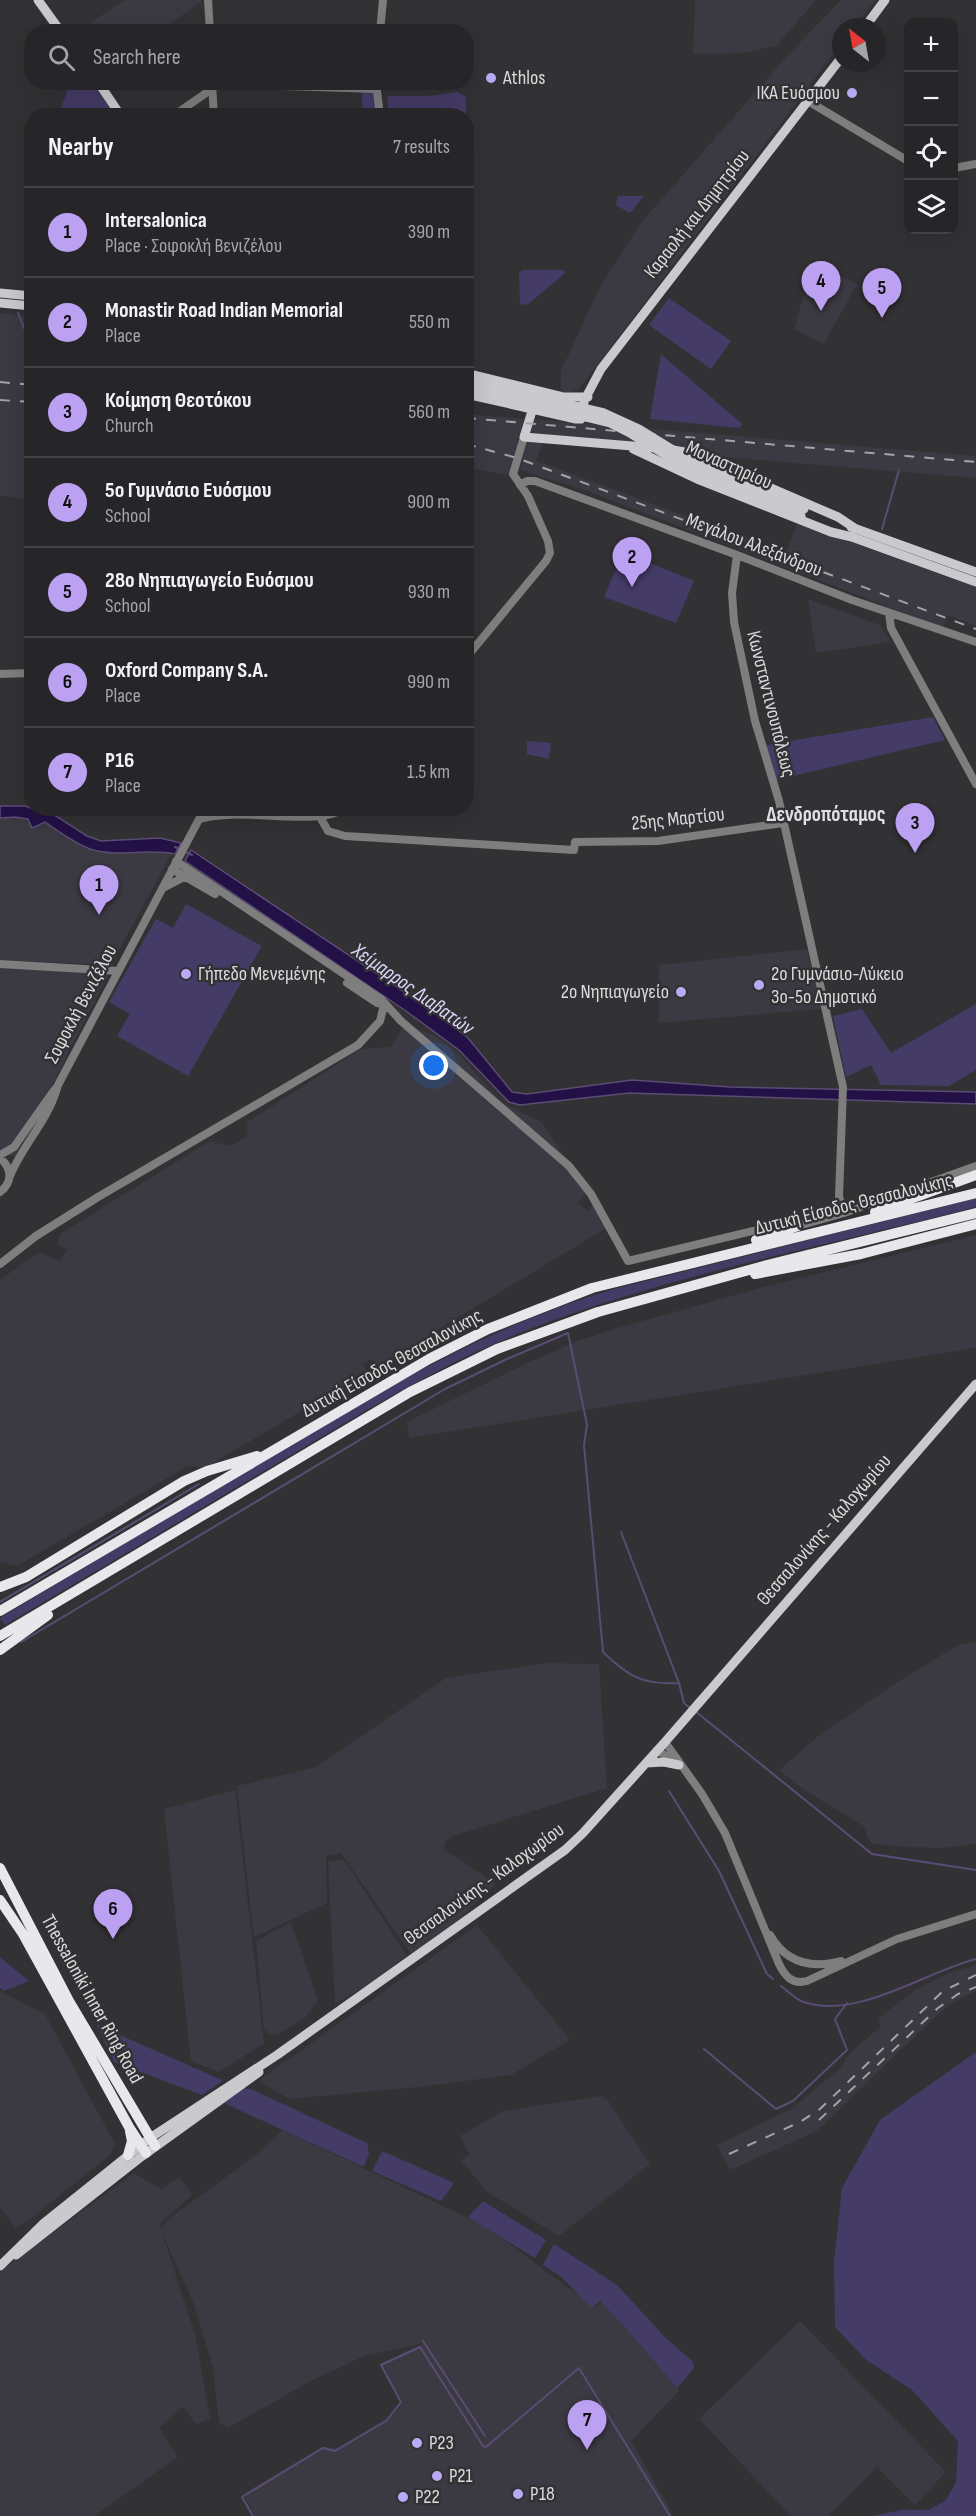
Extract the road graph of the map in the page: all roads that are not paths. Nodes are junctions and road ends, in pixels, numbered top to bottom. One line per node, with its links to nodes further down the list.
1 (38, 0): 8 (main road)
2 (208, 0): 9 (street)
3 (383, 0): 10 (street)
4 (885, 0): 6 (main road)
5 (890, 0): 6 (main road)
6 (879, 10): 7 (main road)
7 (872, 18)
8 (55, 24)
9 (210, 24)
10 (381, 24)
11 (832, 69): 16 (main road, Καραολή και Δημητρίου)
12 (103, 90): 17 (main road)
13 (206, 90): 18 (street)
14 (212, 90): 19 (street)
15 (377, 90): 20 (street)
16 (808, 100): 21 (street); 32 (main road, Καραολή και Δημητρίου)
17 (116, 108)
18 (183, 108)
19 (213, 108)
20 (379, 108)
21 (904, 158)
22 (976, 164): 23 (street)
23 (958, 167)
24 (0, 293): 25 (main road)
25 (24, 295)
26 (0, 303): 27 (main road)
27 (24, 305)
28 (474, 375): 32 (main road)
29 (474, 382): 37 (main road, Μοναστηρίου, bridge)
30 (474, 390): 37 (main road, Μοναστηρίου, bridge)
31 (474, 396): 33 (main road)
32 (588, 397): 33 (main road, Καραολή και Δημητρίου)
33 (532, 411): 34 (main road)
34 (524, 437): 35 (main road); 36 (street)
35 (625, 446): 38 (main road); 38 (main road)
36 (520, 485): 39 (street, Μεγάλου Αλεξάνδρου); 44 (street)
37 (803, 512): 38 (main road, Μοναστηρίου)
38 (854, 533): 40 (main road, Μοναστηρίου); 41 (main road, Μοναστηρίου)
39 (737, 555): 42 (street, Μεγάλου Αλεξάνδρου); 54 (street, Κωνσταντινουπόλεως)
40 (976, 572)
41 (976, 582)
42 (890, 612): 43 (street, Μεγάλου Αλεξάνδρου); 47 (street)
43 (976, 642)
44 (474, 648)
45 (24, 673): 46 (street)
46 (0, 674)
47 (976, 784)
48 (201, 816): 53 (street, Σοφοκλή Βενιζέλου)
49 (214, 816): 53 (street)
50 (288, 816): 52 (street)
51 (326, 816): 52 (street)
52 (321, 817): 54 (street, 25ης Μαρτίου)
53 (200, 819): 55 (street, Σοφοκλή Βενιζέλου)
54 (783, 823): 69 (street, Κωνσταντινουπόλεως)
55 (177, 858): 56 (street, Σοφοκλή Βενιζέλου); 61 (street)
56 (172, 869): 57 (street); 58 (street, Σοφοκλή Βενιζέλου)
57 (184, 877): 58 (street); 61 (street)
58 (161, 889): 60 (street, Σοφοκλή Βενιζέλου)
59 (0, 964): 60 (street)
60 (118, 971): 62 (street, Σοφοκλή Βενιζέλου)
61 (384, 1005): 72 (street); 74 (street)
62 (58, 1085): 63 (street); 66 (street, Σοφοκλή Βενιζέλου)
63 (0, 1157): 66 (street)
64 (976, 1166): 69 (street)
65 (976, 1175): 73 (highway)
66 (10, 1176): 67 (street, Σοφοκλή Βενιζέλου)
67 (0, 1192)
68 (976, 1193): 73 (highway, Δυτική Είσοδος Θεσσαλονίκης)
69 (844, 1213): 72 (street)
70 (976, 1213): 76 (highway, Δυτική Είσοδος Θεσσαλονίκης)
71 (976, 1224): 76 (highway)
72 (798, 1227): 75 (highway)
73 (836, 1228): 75 (highway, Δυτική Είσοδος Θεσσαλονίκης)
74 (0, 1264)
75 (680, 1265): 78 (highway, Δυτική Είσοδος Θεσσαλονίκης)
76 (719, 1279): 80 (highway, Δυτική Είσοδος Θεσσαλονίκης)
77 (976, 1384): 86 (main road, Θεσσαλονίκης - Καλοχωρίου)
78 (280, 1448): 79 (highway); 83 (highway, Δυτική Είσοδος Θεσσαλονίκης)
79 (44, 1565): 81 (highway); 82 (highway)
80 (104, 1574): 84 (highway, Δυτική Είσοδος Θεσσαλονίκης); 85 (highway)
81 (0, 1578)
82 (0, 1587)
83 (0, 1611)
84 (0, 1636)
85 (0, 1650)
86 (665, 1742): 87 (main road, Θεσσαλονίκης - Καλοχωρίου); 89 (street)
87 (657, 1750): 88 (main road, Θεσσαλονίκης - Καλοχωρίου); 89 (street)
88 (646, 1764): 89 (main road); 97 (main road, Θεσσαλονίκης - Καλοχωρίου)
89 (682, 1768): 95 (street)
90 (0, 1868): 93 (highway, Thessaloniki Inner Ring Road)
91 (0, 1879): 93 (highway)
92 (0, 1900): 98 (highway, Thessaloniki Inner Ring Road)
93 (18, 1902): 99 (highway, Thessaloniki Inner Ring Road)
94 (976, 1914): 96 (street)
95 (762, 1924): 96 (street); 96 (street)
96 (857, 1957)
97 (277, 2055): 99 (main road, Θεσσαλονίκης - Καλοχωρίου); 99 (main road, Θεσσαλονίκης - Καλοχωρίου)
98 (129, 2127): 99 (highway, Thessaloniki Inner Ring Road); 100 (highway)
99 (148, 2146): 100 (main road, Θεσσαλονίκης - Καλοχωρίου); 101 (main road, Θεσσαλονίκης - Καλοχωρίου)
100 (128, 2155): 101 (main road, Θεσσαλονίκης - Καλοχωρίου)
101 (2, 2264)

